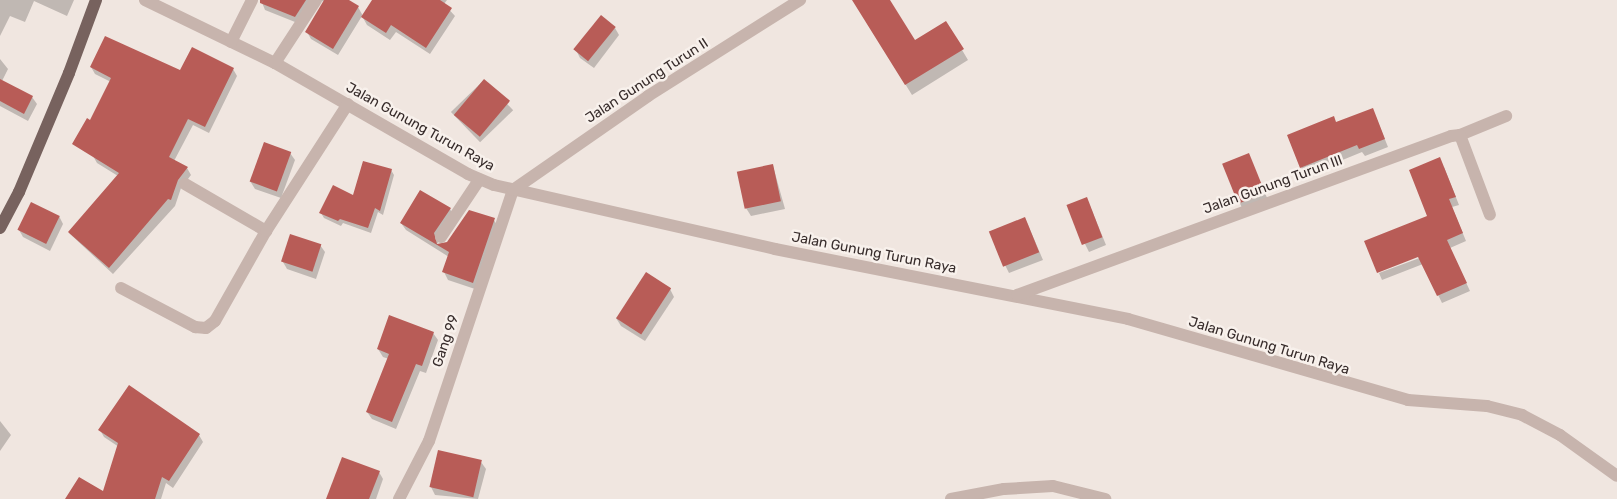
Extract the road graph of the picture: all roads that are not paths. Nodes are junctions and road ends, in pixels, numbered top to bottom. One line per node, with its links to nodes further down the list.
1 (96, 0): 15 (main road)
2 (145, 0): 6 (street, Jalan Gunung Turun Raya)
3 (252, 0): 6 (street)
4 (316, 0): 7 (street)
5 (800, 0): 13 (street, Jalan Gunung Turun II)
6 (231, 42): 7 (street, Jalan Gunung Turun Raya)
7 (275, 63): 8 (street, Jalan Gunung Turun Raya)
8 (348, 104): 11 (street, Jalan Gunung Turun Raya); 16 (street)
9 (1506, 116): 10 (street, Jalan Gunung Turun III)
10 (1460, 135): 14 (street); 19 (street, Jalan Gunung Turun III)
11 (479, 180): 13 (street, Jalan Gunung Turun Raya); 17 (street)
12 (185, 184): 16 (street)
13 (513, 190): 19 (street, Jalan Gunung Turun Raya); 21 (street, Gang 99)
14 (1490, 215)
15 (0, 228)
16 (266, 230): 18 (street)
17 (441, 237)
18 (121, 288)
19 (1017, 295): 20 (street, Jalan Gunung Turun Raya)
20 (1617, 476)
21 (399, 499)
22 (951, 499): 23 (street)
23 (1105, 499)

